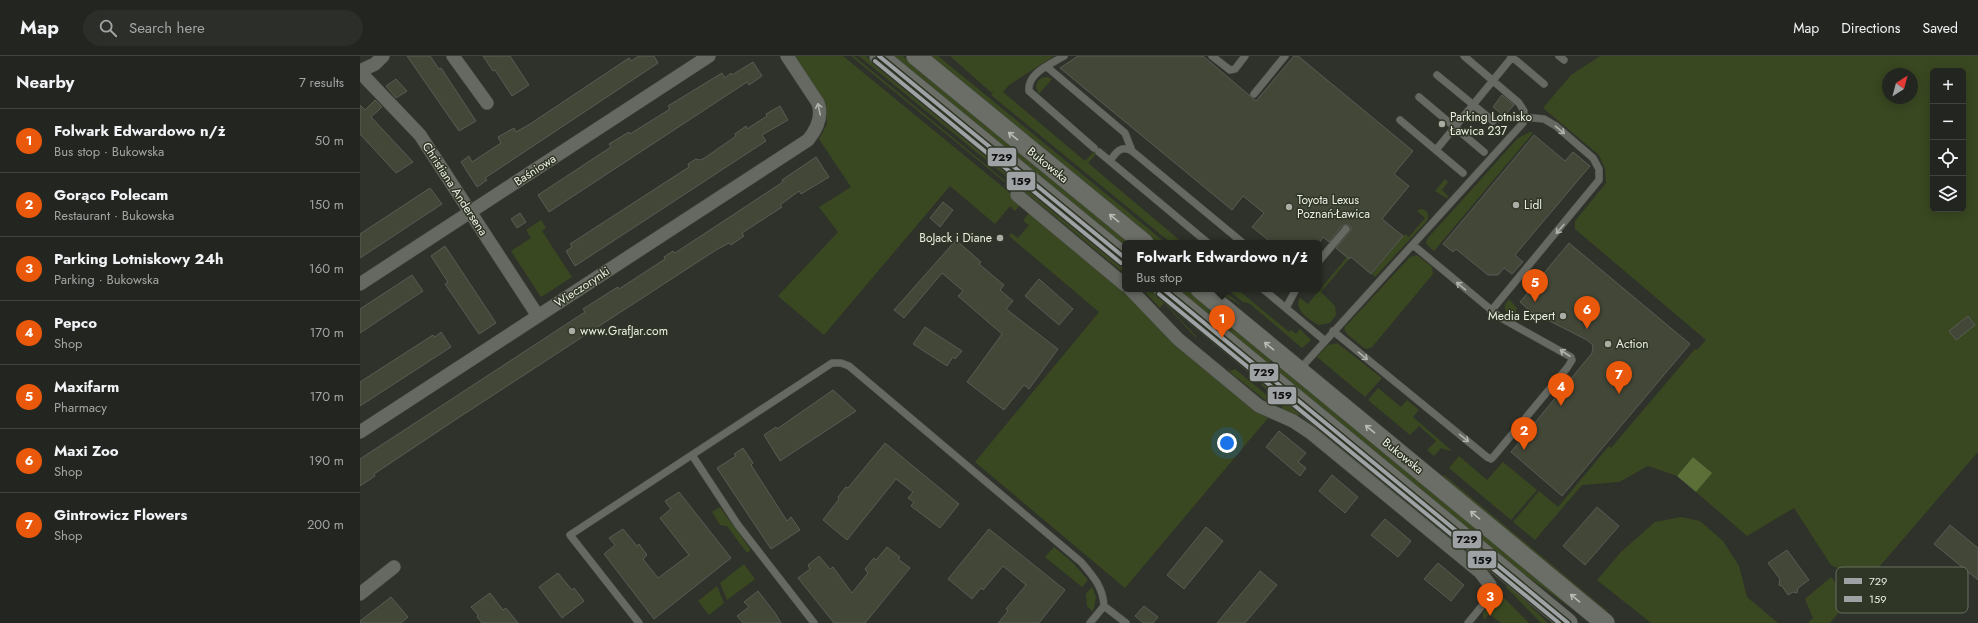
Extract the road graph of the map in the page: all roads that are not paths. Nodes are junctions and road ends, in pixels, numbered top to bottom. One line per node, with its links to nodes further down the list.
1 (383, 56): 14 (street)
2 (453, 56): 20 (street)
3 (709, 56): 32 (street, Baśniowa)
4 (787, 56): 49 (street, Wieczorynki, one-way to 4)
5 (879, 56): 38 (main road, Bukowska)
6 (916, 56): 34 (main road, Bukowska, one-way to 6)
7 (1064, 56): 13 (lane)
8 (1212, 56): 9 (lane)
9 (1245, 56)
10 (1285, 56): 18 (lane)
11 (1464, 56): 16 (lane)
12 (1512, 56): 16 (lane); 17 (lane)
13 (1047, 66): 27 (lane); 29 (lane)
14 (360, 72): 32 (street, Christiana Andersena)
15 (1437, 75): 21 (lane)
16 (1493, 80): 21 (lane); 22 (lane)
17 (1544, 84)
18 (1254, 94)
19 (1419, 97): 25 (lane)
20 (487, 103)
21 (1473, 104): 24 (lane); 25 (lane)
22 (1524, 117): 37 (lane); 48 (lane, one-way to 48)
23 (1400, 120): 26 (lane)
24 (1493, 121)
25 (1454, 127): 26 (lane); 28 (lane)
26 (1436, 150): 30 (lane)
27 (1132, 151): 29 (lane); 36 (lane)
28 (1484, 152)
29 (1110, 161): 35 (lane)
30 (1463, 173)
31 (1017, 195): 40 (street)
32 (470, 212): 41 (street, Baśniowa); 49 (street, Christiana Andersena)
33 (1346, 229): 39 (lane)
34 (1140, 240)
35 (1204, 240)
36 (1239, 240)
37 (1413, 245): 48 (lane, one-way to 37); 50 (lane)
38 (1122, 256)
39 (1322, 257)
40 (1122, 282)
41 (360, 284)
42 (1133, 292): 56 (street)
43 (1167, 292): 64 (main road, Bukowska)
44 (1204, 292): 52 (main road, Bukowska, one-way to 44)
45 (1267, 292): 47 (lane)
46 (1294, 292): 47 (lane)
47 (1286, 308): 51 (lane)
48 (1491, 311): 50 (lane, one-way to 48)
49 (538, 316): 53 (street, Wieczorynki)
50 (1333, 331): 51 (lane)
51 (1324, 340): 52 (lane)
52 (1299, 371): 65 (main road, Bukowska, one-way to 52)
53 (360, 432)
54 (692, 455): 58 (lane); 59 (lane); 60 (lane)
55 (394, 567): 57 (street)
56 (1490, 585): 63 (lane)
57 (360, 594)
58 (1104, 606): 61 (lane); 62 (lane)
59 (639, 623)
60 (814, 623)
61 (1090, 623)
62 (1126, 623)
63 (1468, 623)
64 (1568, 623)
65 (1605, 623)

